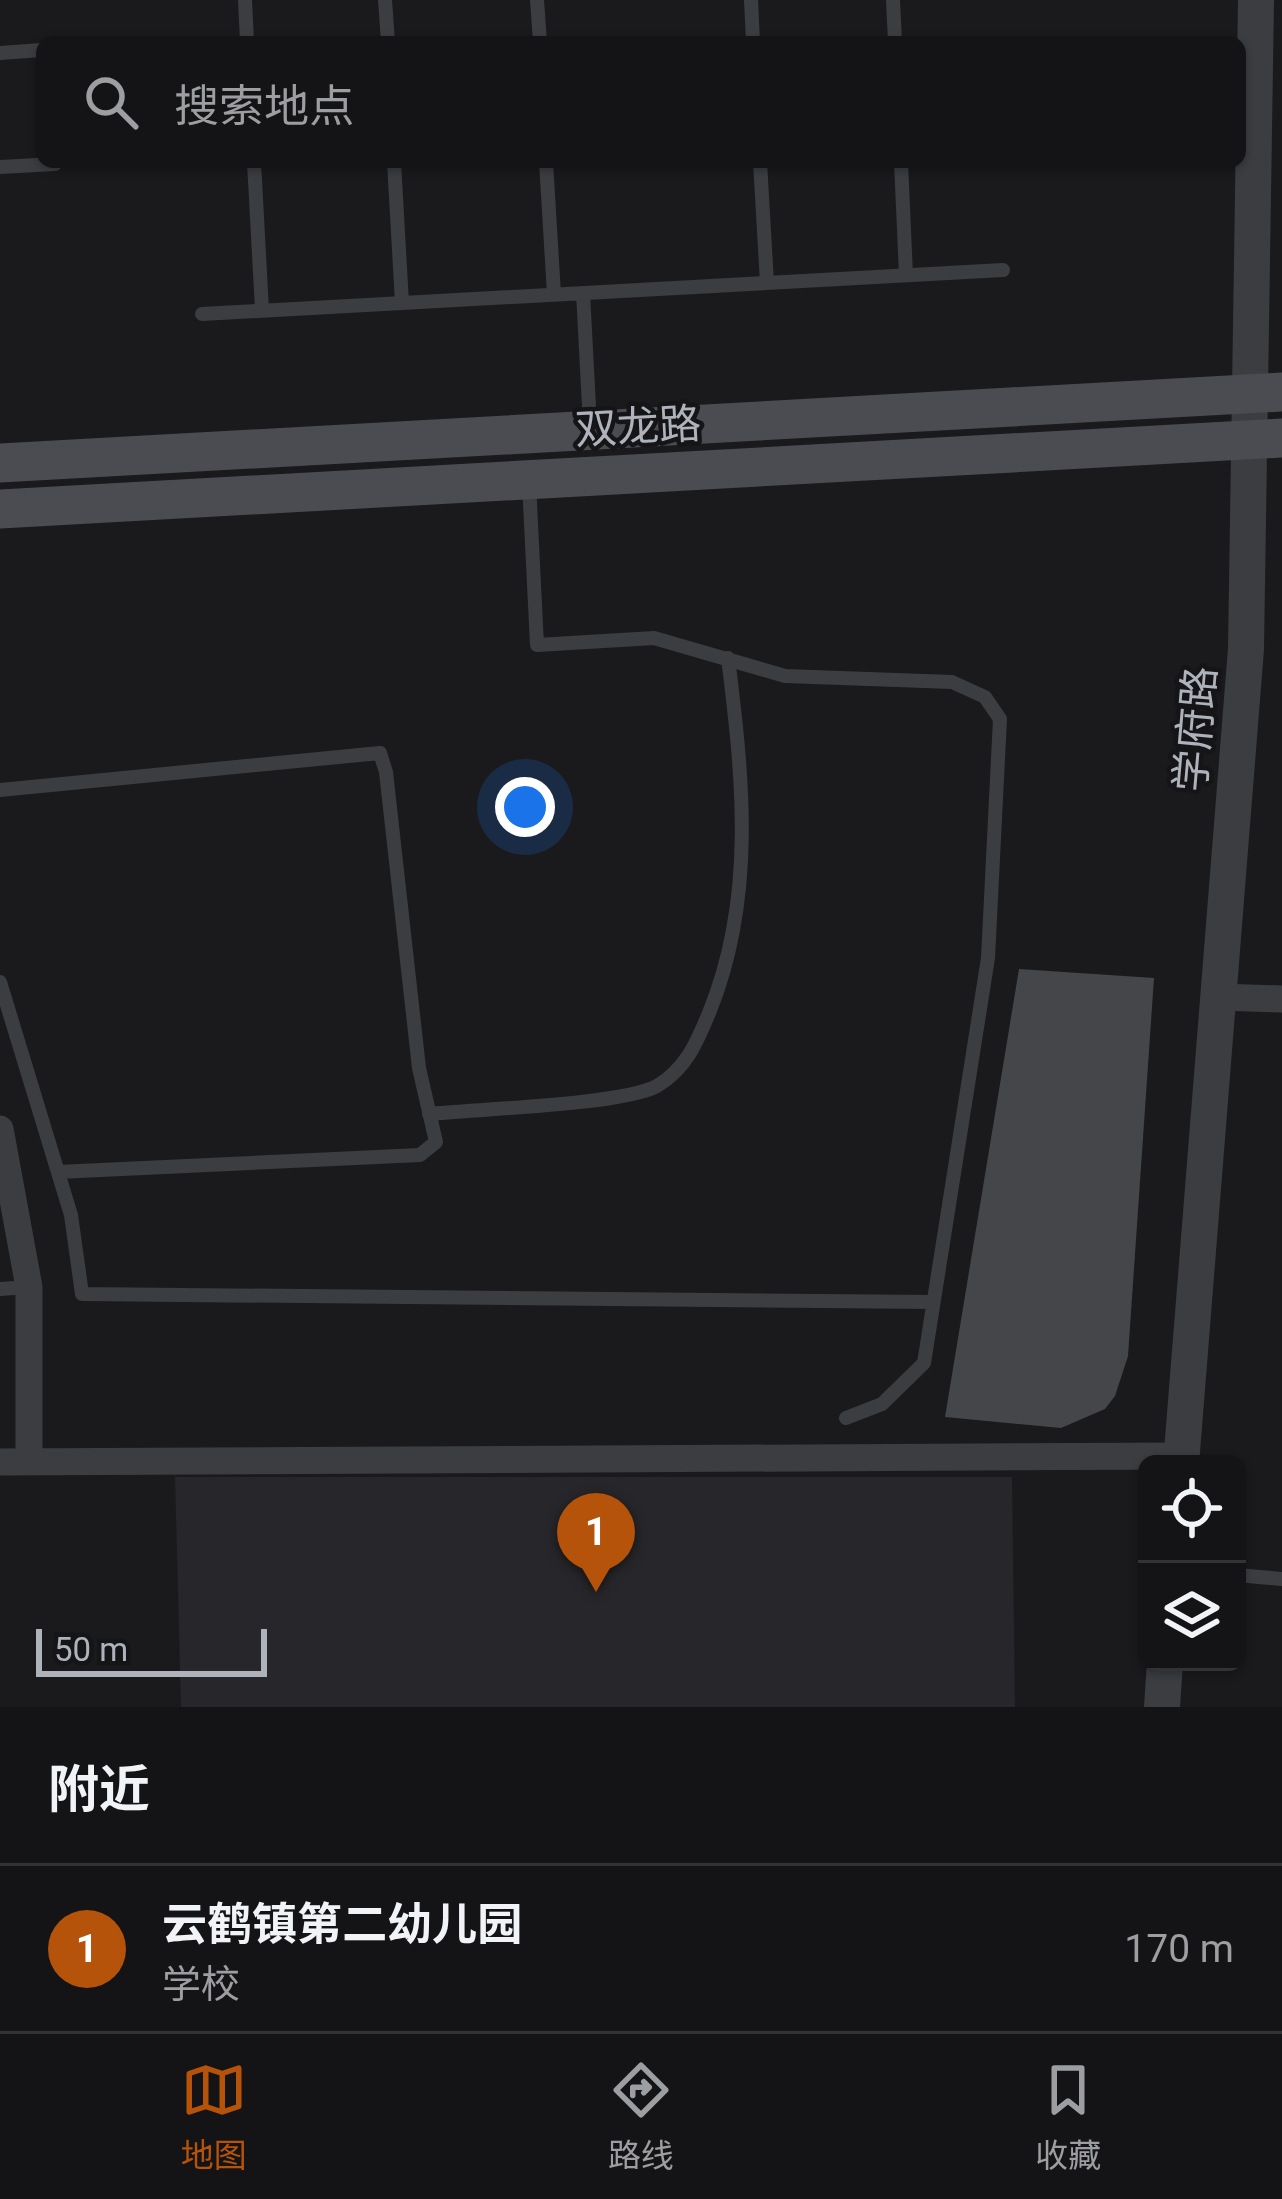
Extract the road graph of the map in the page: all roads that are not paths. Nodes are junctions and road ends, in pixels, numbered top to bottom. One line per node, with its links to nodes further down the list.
1 (245, 0): 7 (lane)
2 (385, 0): 8 (lane)
3 (537, 0): 9 (lane)
4 (751, 0): 10 (lane)
5 (893, 0): 11 (lane)
6 (1256, 0): 29 (street, 学府路)
7 (248, 36)
8 (388, 36)
9 (540, 36)
10 (753, 36)
11 (895, 36)
12 (36, 50): 13 (lane)
13 (0, 52)
14 (36, 165): 15 (lane)
15 (0, 167)
16 (254, 168): 27 (lane)
17 (394, 168): 26 (lane)
18 (546, 168): 25 (lane)
19 (760, 168): 23 (lane)
20 (901, 168): 22 (lane)
21 (1003, 270): 22 (lane)
22 (906, 275): 23 (lane)
23 (766, 283): 24 (lane)
24 (583, 293): 25 (lane); 30 (lane)
25 (554, 294): 26 (lane)
26 (402, 303): 27 (lane)
27 (262, 310): 28 (lane)
28 (202, 314)
29 (1268, 393): 30 (main road, 双龙路); 31 (street, 学府路)
30 (590, 430): 32 (main road, 双龙路)
31 (1267, 439): 33 (main road, 双龙路); 38 (street, 学府路)
32 (0, 463)
33 (528, 480): 34 (main road, 双龙路); 35 (lane)
34 (0, 509)
35 (728, 658): 40 (lane); 44 (lane)
36 (0, 790): 40 (lane)
37 (0, 982): 42 (lane)
38 (1218, 997): 39 (street); 46 (street, 学府路)
39 (1282, 999)
40 (429, 1114): 42 (lane)
41 (0, 1129): 43 (street)
42 (58, 1172): 44 (lane)
43 (14, 1288): 48 (street)
44 (933, 1303): 45 (lane)
45 (846, 1418)
46 (1181, 1455)
47 (1138, 1460): 48 (street)
48 (14, 1461)
49 (1246, 1576): 50 (lane)
50 (1282, 1579)
51 (1164, 1671): 52 (street)
52 (1162, 1707)

